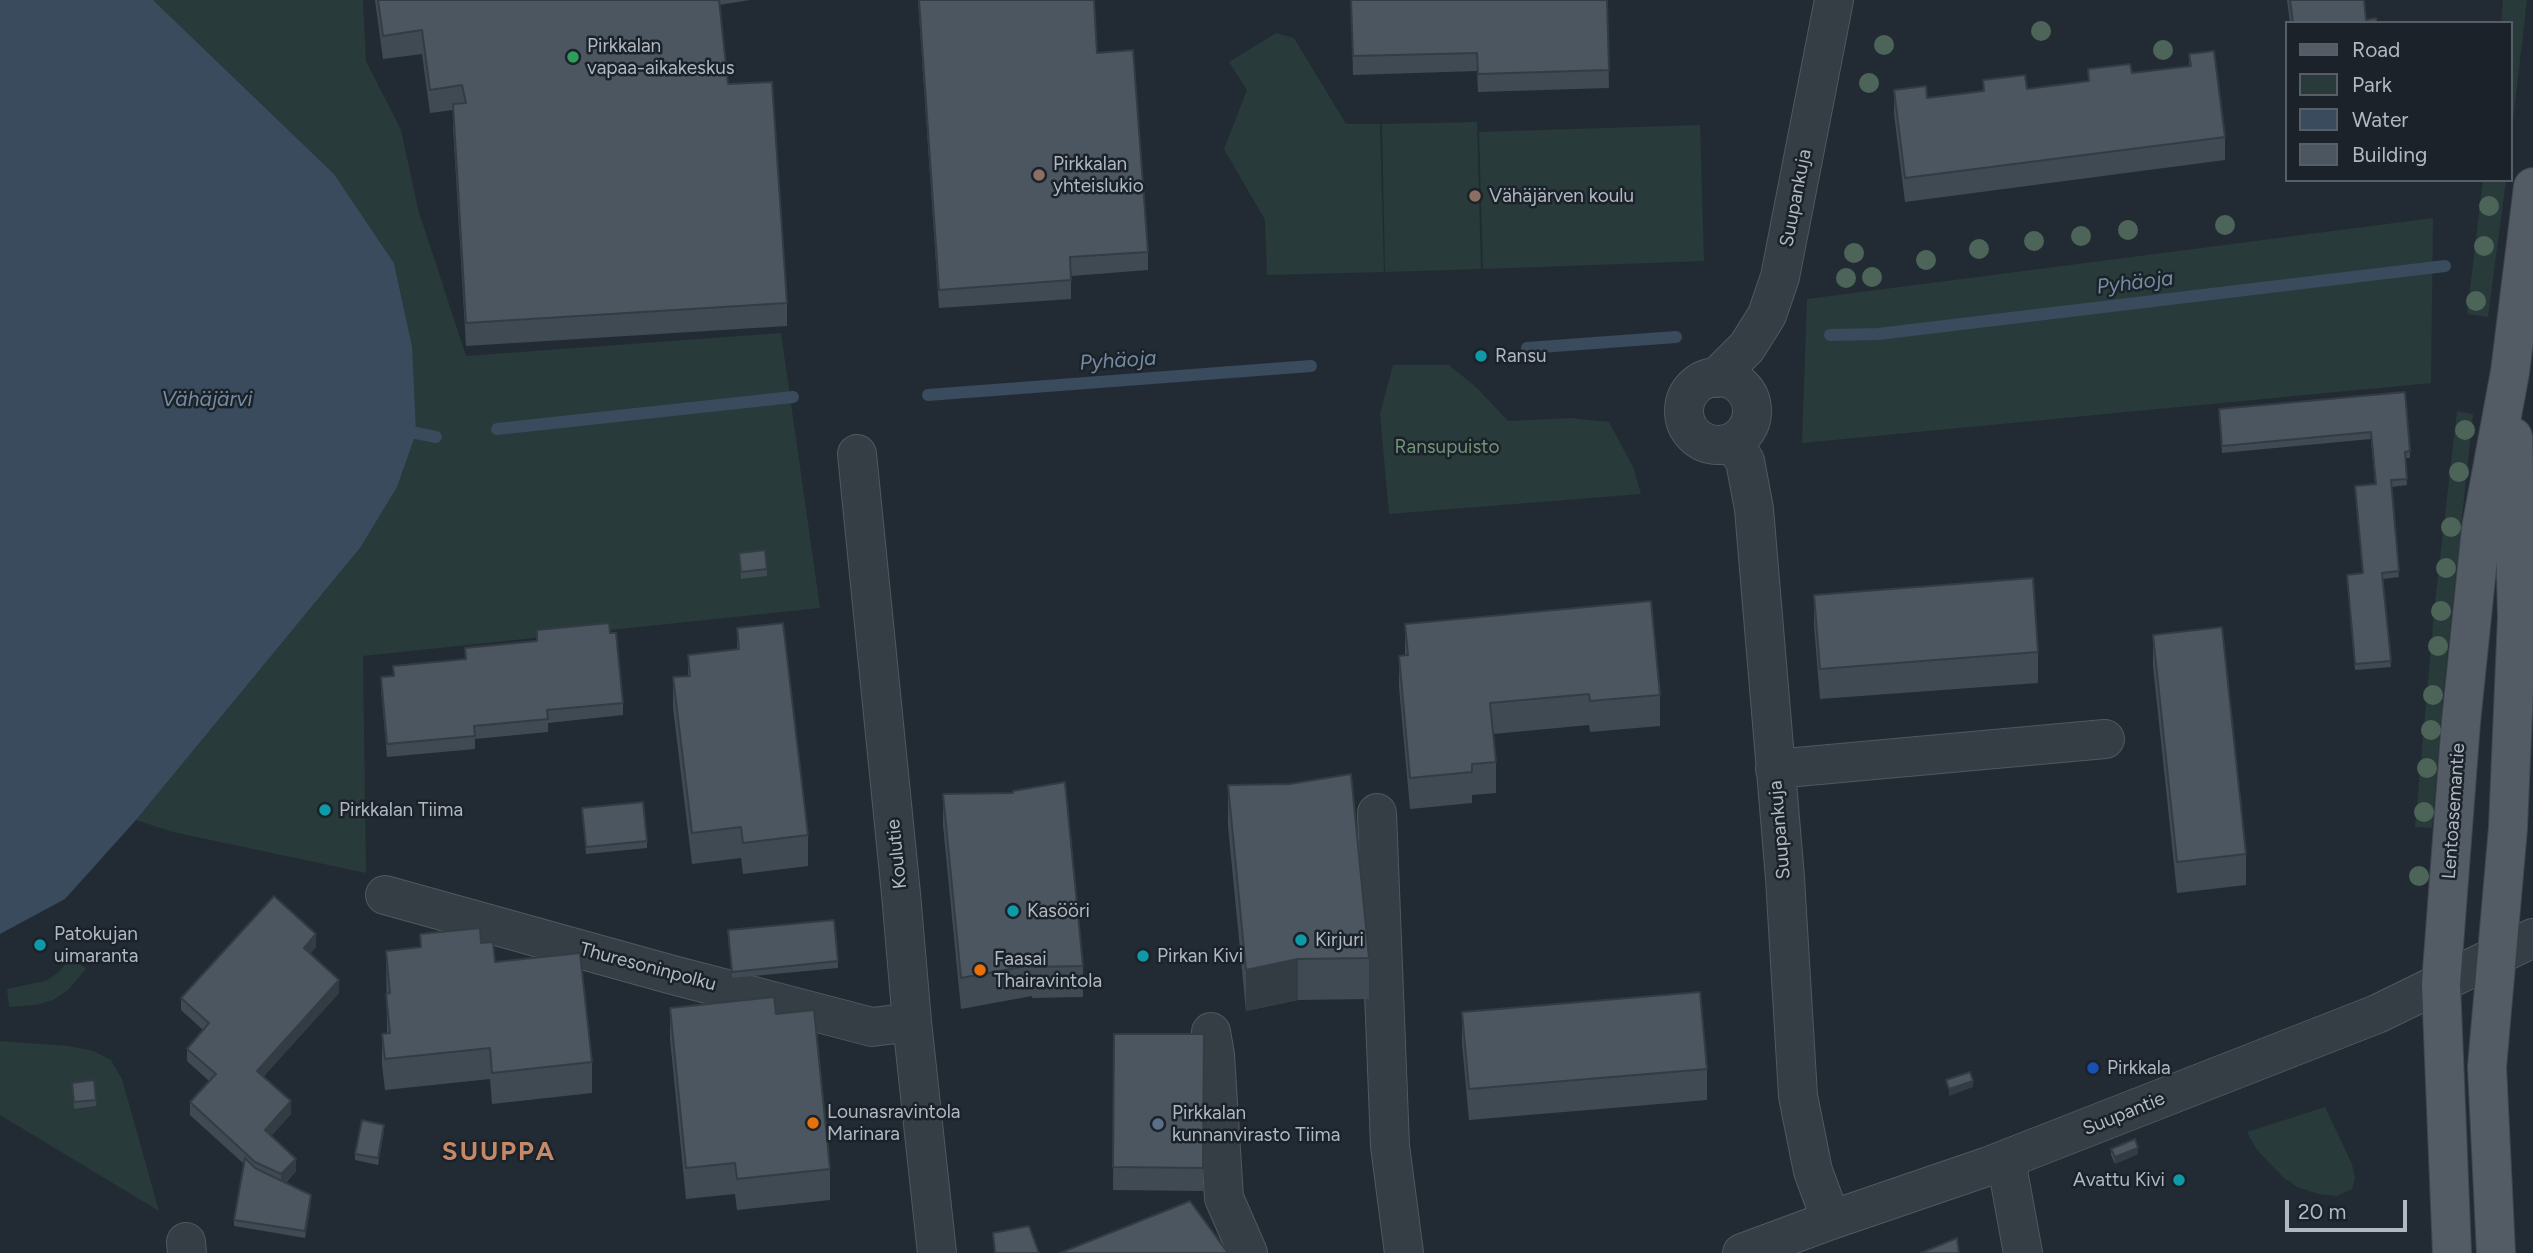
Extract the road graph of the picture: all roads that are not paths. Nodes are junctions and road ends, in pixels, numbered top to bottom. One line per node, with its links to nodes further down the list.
1 (1834, 0): 6 (street, Suupankuja)
2 (2533, 187): 3 (main road, Lentoasemantie)
3 (2510, 372): 10 (main road, Lentoasemantie); 11 (main road, Lentoasemantie)
4 (857, 454): 12 (street, Koulutie)
5 (2105, 739): 6 (street)
6 (1776, 769): 15 (street, Suupankuja)
7 (1377, 813): 18 (street)
8 (385, 895): 12 (street, Thuresoninpolku)
9 (2533, 938): 10 (street, Suupantie)
10 (2498, 954): 11 (street, Suupantie); 22 (main road, Lentoasemantie)
11 (2441, 984): 14 (street, Suupantie); 21 (main road, Lentoasemantie)
12 (912, 1022): 16 (street, Koulutie)
13 (1211, 1032): 17 (street)
14 (2006, 1160): 15 (street, Suupantie); 20 (street)
15 (1831, 1220): 19 (street, Suupantie)
16 (937, 1253)
17 (1248, 1253)
18 (1405, 1253)
19 (1742, 1253)
20 (2023, 1253)
21 (2452, 1253)
22 (2496, 1253)

